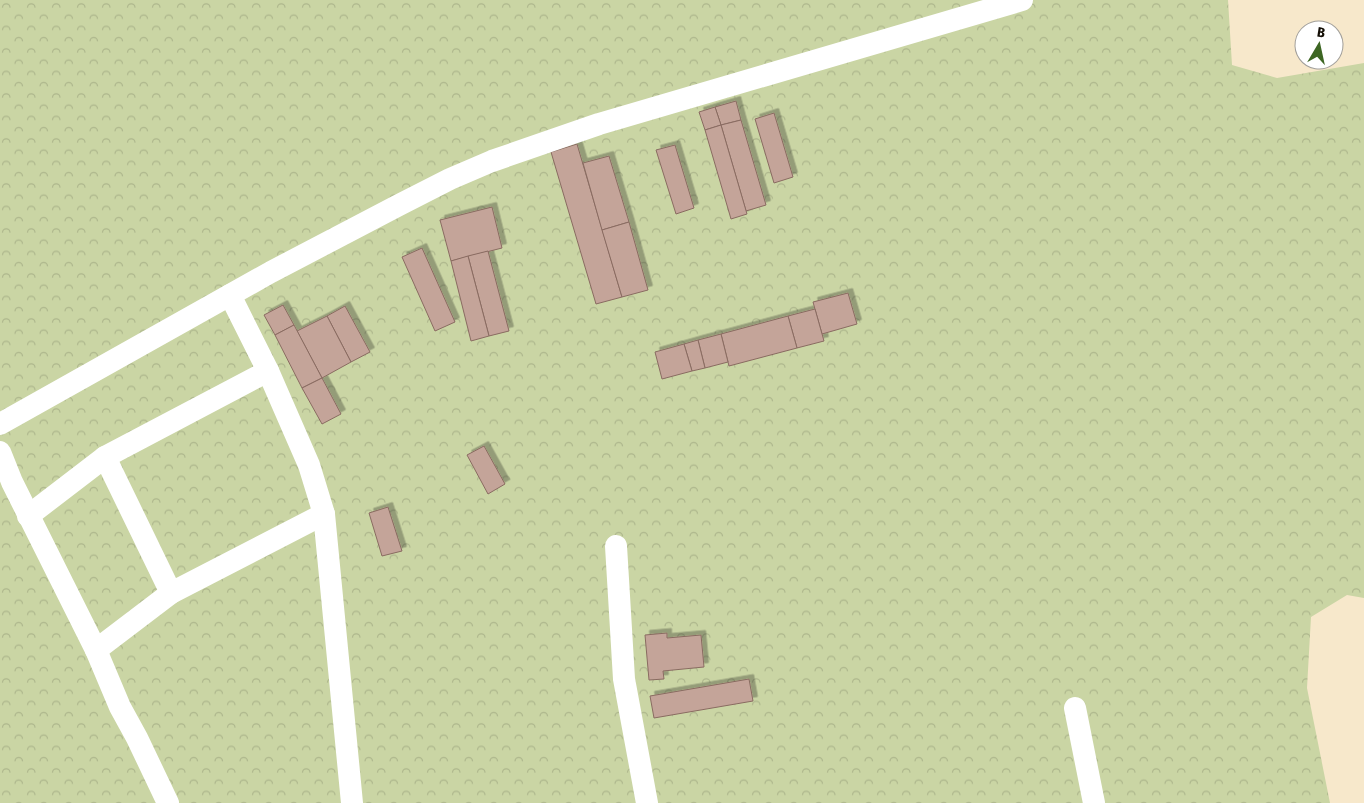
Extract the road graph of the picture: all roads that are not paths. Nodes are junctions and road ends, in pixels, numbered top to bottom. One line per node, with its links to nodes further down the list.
1 (1022, 0): 2 (street)
2 (230, 295): 3 (street); 4 (street)
3 (268, 371): 6 (street); 7 (street)
4 (0, 424)
5 (0, 452): 8 (street)
6 (106, 457): 8 (street); 10 (street)
7 (324, 514): 10 (street); 14 (street)
8 (28, 516): 11 (street)
9 (616, 546): 15 (street)
10 (171, 593): 11 (street)
11 (96, 650): 13 (street)
12 (1075, 708): 16 (street)
13 (168, 803)
14 (352, 803)
15 (647, 803)
16 (1094, 803)

